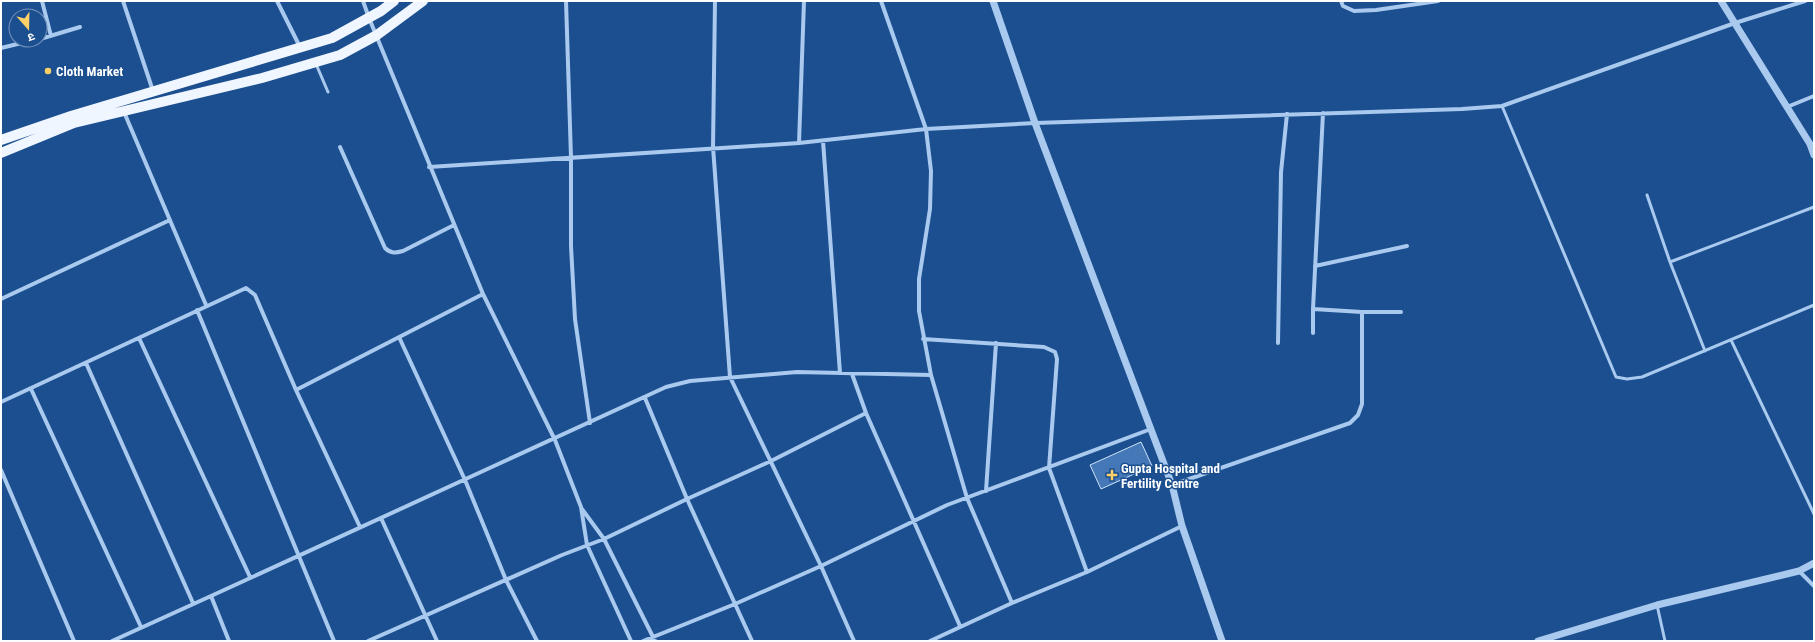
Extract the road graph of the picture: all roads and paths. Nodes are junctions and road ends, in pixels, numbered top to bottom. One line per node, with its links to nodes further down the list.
1 (42, 1): 21 (street)
2 (123, 1): 25 (street)
3 (278, 1): 23 (street)
4 (363, 1): 17 (street)
5 (394, 1): 17 (main road)
6 (423, 1): 20 (main road)
7 (566, 1): 42 (street)
8 (715, 1): 39 (street)
9 (804, 1): 37 (street)
10 (881, 1): 34 (street)
11 (993, 1): 33 (street)
12 (1341, 1): 16 (street)
13 (1438, 1): 16 (street)
14 (1721, 1): 18 (street)
15 (1805, 1): 18 (street)
16 (1429, 2)
17 (369, 18): 20 (street); 23 (main road)
18 (1735, 23): 28 (street); 29 (street)
19 (80, 28): 21 (street)
20 (376, 35): 24 (main road); 43 (street)
21 (51, 36): 22 (street)
22 (48, 37)
23 (300, 48): 25 (main road)
24 (315, 62): 26 (lane); 30 (main road)
25 (153, 91): 35 (main road)
26 (328, 92)
27 (1814, 96): 29 (street)
28 (1502, 106): 31 (street); 66 (lane)
29 (1787, 107): 41 (street)
30 (124, 111): 40 (main road); 46 (street)
31 (1323, 113): 32 (street); 50 (street)
32 (1287, 114): 33 (street); 65 (street)
33 (1035, 123): 34 (street); 78 (street)
34 (926, 129): 36 (street); 62 (street)
35 (1, 140)
36 (823, 141): 37 (street); 68 (street)
37 (799, 143): 39 (street)
38 (340, 147): 47 (street)
39 (713, 147): 42 (street); 71 (street)
40 (1, 153)
41 (1814, 155)
42 (570, 158): 43 (street); 77 (street)
43 (429, 167): 47 (street)
44 (1647, 195): 49 (lane)
45 (1814, 207): 49 (lane)
46 (170, 220): 52 (street); 53 (street)
47 (454, 225): 51 (street)
48 (1407, 246): 50 (street)
49 (1670, 262): 66 (lane)
50 (1315, 266): 55 (street)
51 (483, 294): 60 (street); 79 (street)
52 (1, 298)
53 (206, 305): 56 (street); 73 (street)
54 (1814, 305): 63 (lane)
55 (1313, 309): 57 (street); 59 (street)
56 (197, 310): 61 (street); 96 (street)
57 (1362, 312): 58 (street); 84 (street)
58 (1401, 312)
59 (1313, 333)
60 (399, 337): 73 (street); 83 (street)
61 (138, 338): 67 (street); 101 (street)
62 (923, 339): 64 (street); 70 (street)
63 (1732, 340): 66 (lane); 89 (lane)
64 (996, 343): 81 (street); 85 (street)
65 (1278, 343)
66 (1704, 351)
67 (86, 363): 72 (street); 105 (street)
68 (840, 373): 69 (street); 71 (street)
69 (852, 374): 70 (street); 76 (street)
70 (931, 375): 86 (street)
71 (730, 377): 74 (street); 80 (street)
72 (31, 389): 75 (street); 111 (street)
73 (296, 390): 93 (street)
74 (645, 398): 77 (street); 87 (street)
75 (1, 402)
76 (866, 413): 80 (street); 91 (street)
77 (590, 423): 79 (street)
78 (1151, 429): 81 (street); 84 (street)
79 (555, 440): 83 (street); 88 (street)
80 (771, 461): 87 (street); 98 (street)
81 (1049, 468): 85 (street); 100 (street)
82 (1, 470): 113 (street)
83 (465, 480): 90 (street); 102 (street)
84 (1172, 486): 92 (street)
85 (986, 491): 86 (street)
86 (968, 498): 91 (street); 106 (street)
87 (687, 499): 94 (street); 107 (street)
88 (581, 507): 94 (street); 95 (street)
89 (1814, 514)
90 (381, 518): 93 (street); 109 (street)
91 (915, 521): 98 (street); 110 (street)
92 (1182, 526): 100 (street); 126 (street)
93 (360, 528): 96 (street)
94 (604, 539): 95 (street); 112 (street)
95 (587, 545): 102 (street); 120 (street)
96 (299, 555): 101 (street); 116 (street)
97 (1814, 563): 99 (street)
98 (821, 566): 107 (street); 124 (street)
99 (1799, 571): 103 (street); 108 (street)
100 (1087, 572): 106 (street)
101 (250, 577): 104 (street)
102 (506, 580): 109 (street); 119 (street)
103 (1814, 586)
104 (211, 596): 105 (street); 115 (street)
105 (193, 603): 111 (street)
106 (1012, 603): 110 (street)
107 (735, 604): 112 (street); 123 (street)
108 (1657, 605): 127 (street); 128 (lane)
109 (425, 616): 117 (street); 118 (street)
110 (960, 626): 125 (street)
111 (141, 627): 114 (street)
112 (653, 636): 121 (street); 122 (street)
113 (74, 641)
114 (112, 641)
115 (229, 641)
116 (334, 641)
117 (368, 641)
118 (437, 641)
119 (537, 641)
120 (631, 641)
121 (643, 641)
122 (655, 641)
123 (752, 641)
124 (854, 641)
125 (930, 641)
126 (1222, 641)
127 (1538, 641)
128 (1665, 641)

